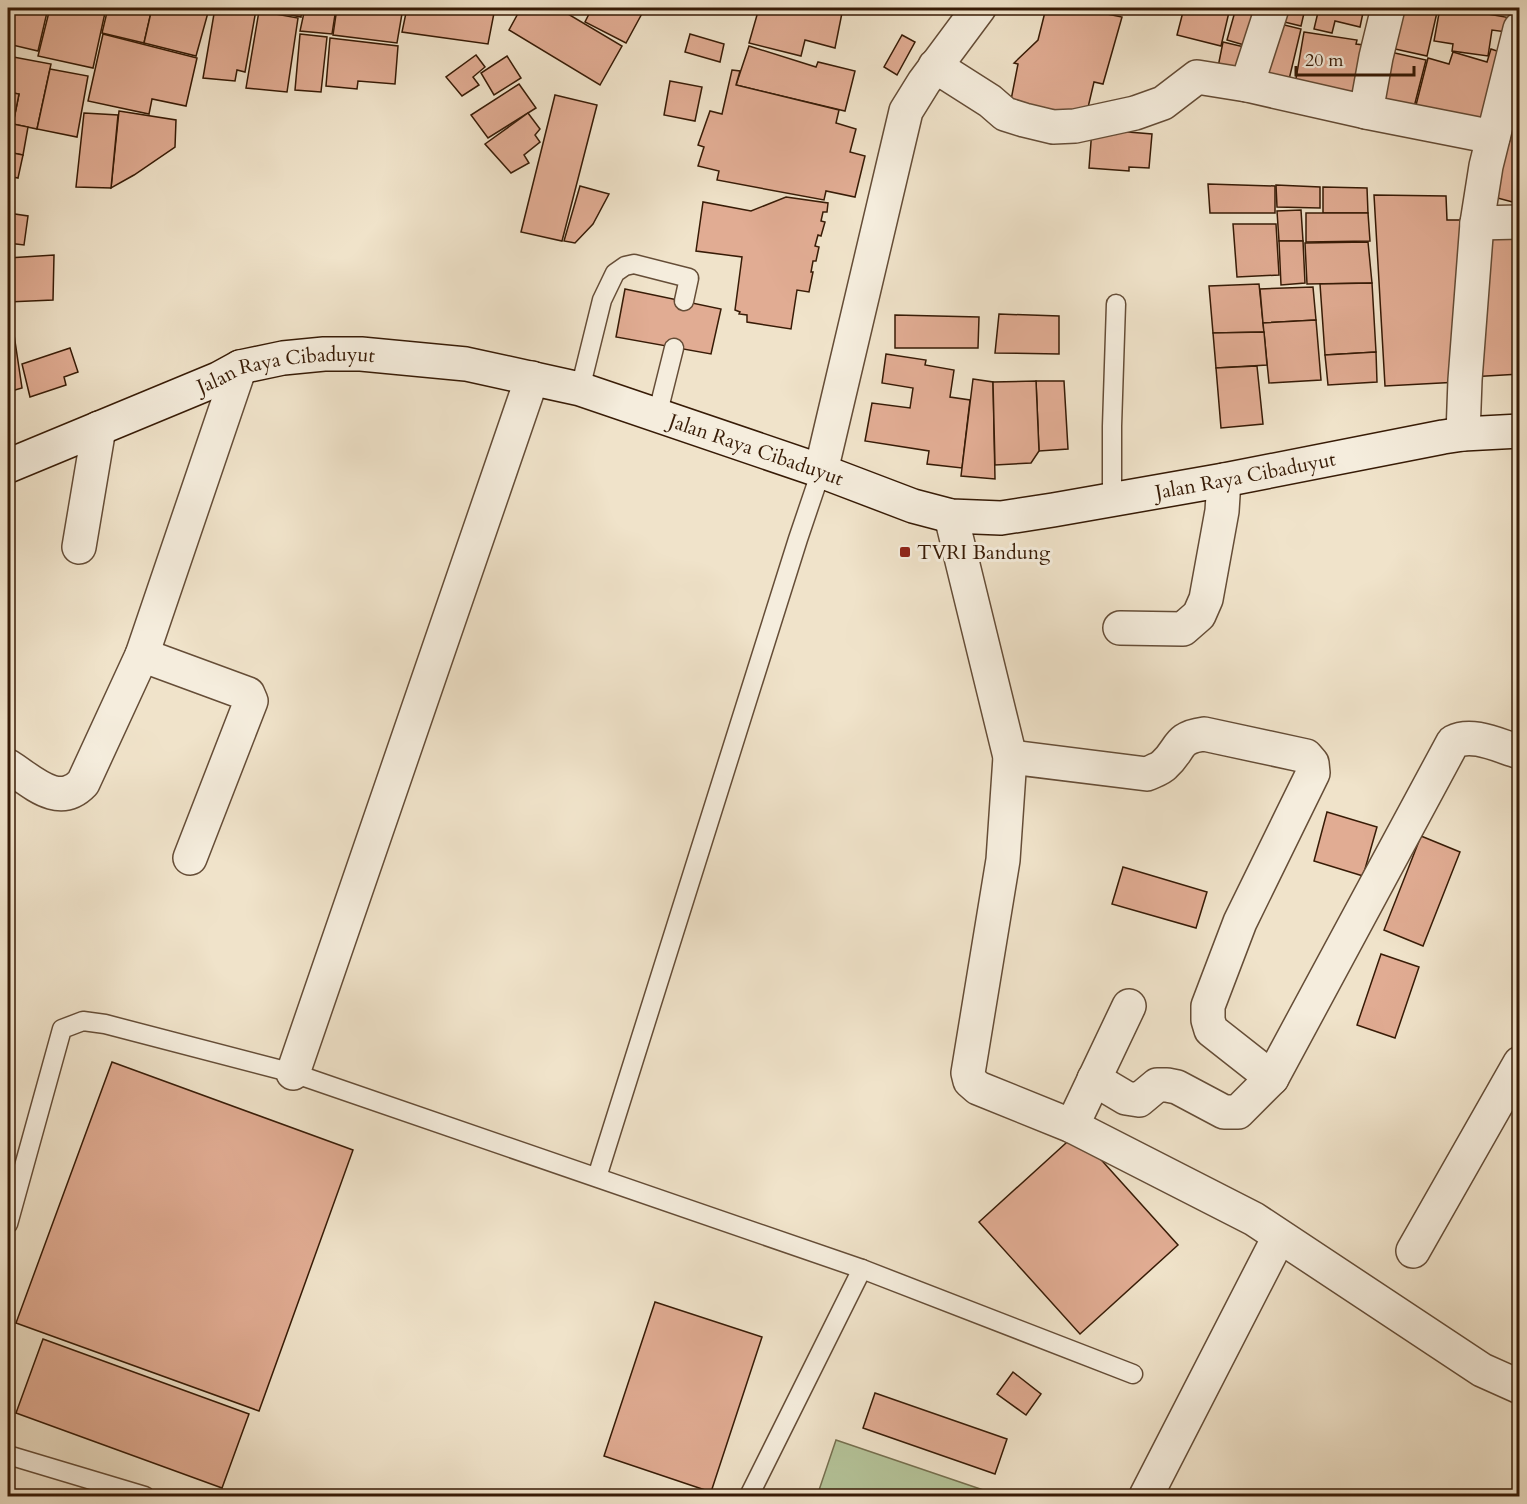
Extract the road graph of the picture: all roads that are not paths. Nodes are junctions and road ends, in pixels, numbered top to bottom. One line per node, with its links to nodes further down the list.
1 (979, 8): 5 (street)
2 (1272, 8): 6 (street)
3 (1388, 8): 7 (street)
4 (1520, 29): 8 (street)
5 (935, 66): 6 (street); 22 (street)
6 (1247, 85): 7 (street)
7 (1366, 112): 8 (street)
8 (1493, 137): 10 (street)
9 (1520, 222): 10 (street)
10 (1477, 224): 20 (street)
11 (684, 301): 16 (lane)
12 (1116, 304): 24 (lane)
13 (674, 348): 17 (lane)
14 (240, 367): 15 (street, Jalan Raya Cibaduyut); 18 (street, Jalan Raya Cibaduyut); 28 (street)
15 (532, 378): 16 (street, Jalan Raya Cibaduyut); 35 (street)
16 (580, 389): 17 (street, Jalan Raya Cibaduyut)
17 (657, 416): 22 (street, Jalan Raya Cibaduyut)
18 (99, 428): 21 (street, Jalan Raya Cibaduyut); 26 (street)
19 (1520, 431): 20 (street, Jalan Raya Cibaduyut)
20 (1463, 434): 23 (street, Jalan Raya Cibaduyut)
21 (8, 466)
22 (821, 471): 25 (street, Jalan Raya Cibaduyut); 39 (lane)
23 (1224, 480): 24 (street, Jalan Raya Cibaduyut); 27 (street)
24 (1112, 500): 25 (street, Jalan Raya Cibaduyut)
25 (951, 516): 30 (street)
26 (79, 547)
27 (1120, 628)
28 (142, 655): 31 (street); 32 (street)
29 (1520, 752): 36 (street)
30 (1010, 757): 36 (street); 38 (street)
31 (8, 766)
32 (190, 858)
33 (1129, 1006): 37 (street)
34 (1520, 1063): 42 (street)
35 (294, 1073): 39 (lane); 40 (lane)
36 (1272, 1078): 37 (street)
37 (1094, 1079): 38 (street)
38 (1072, 1126): 41 (street)
39 (597, 1177): 43 (lane)
40 (8, 1224)
41 (1279, 1237): 45 (street); 49 (street)
42 (1413, 1251)
43 (862, 1269): 44 (lane); 48 (lane)
44 (1133, 1374)
45 (1520, 1388)
46 (8, 1455): 47 (lane)
47 (145, 1497)
48 (749, 1497)
49 (1146, 1497)

